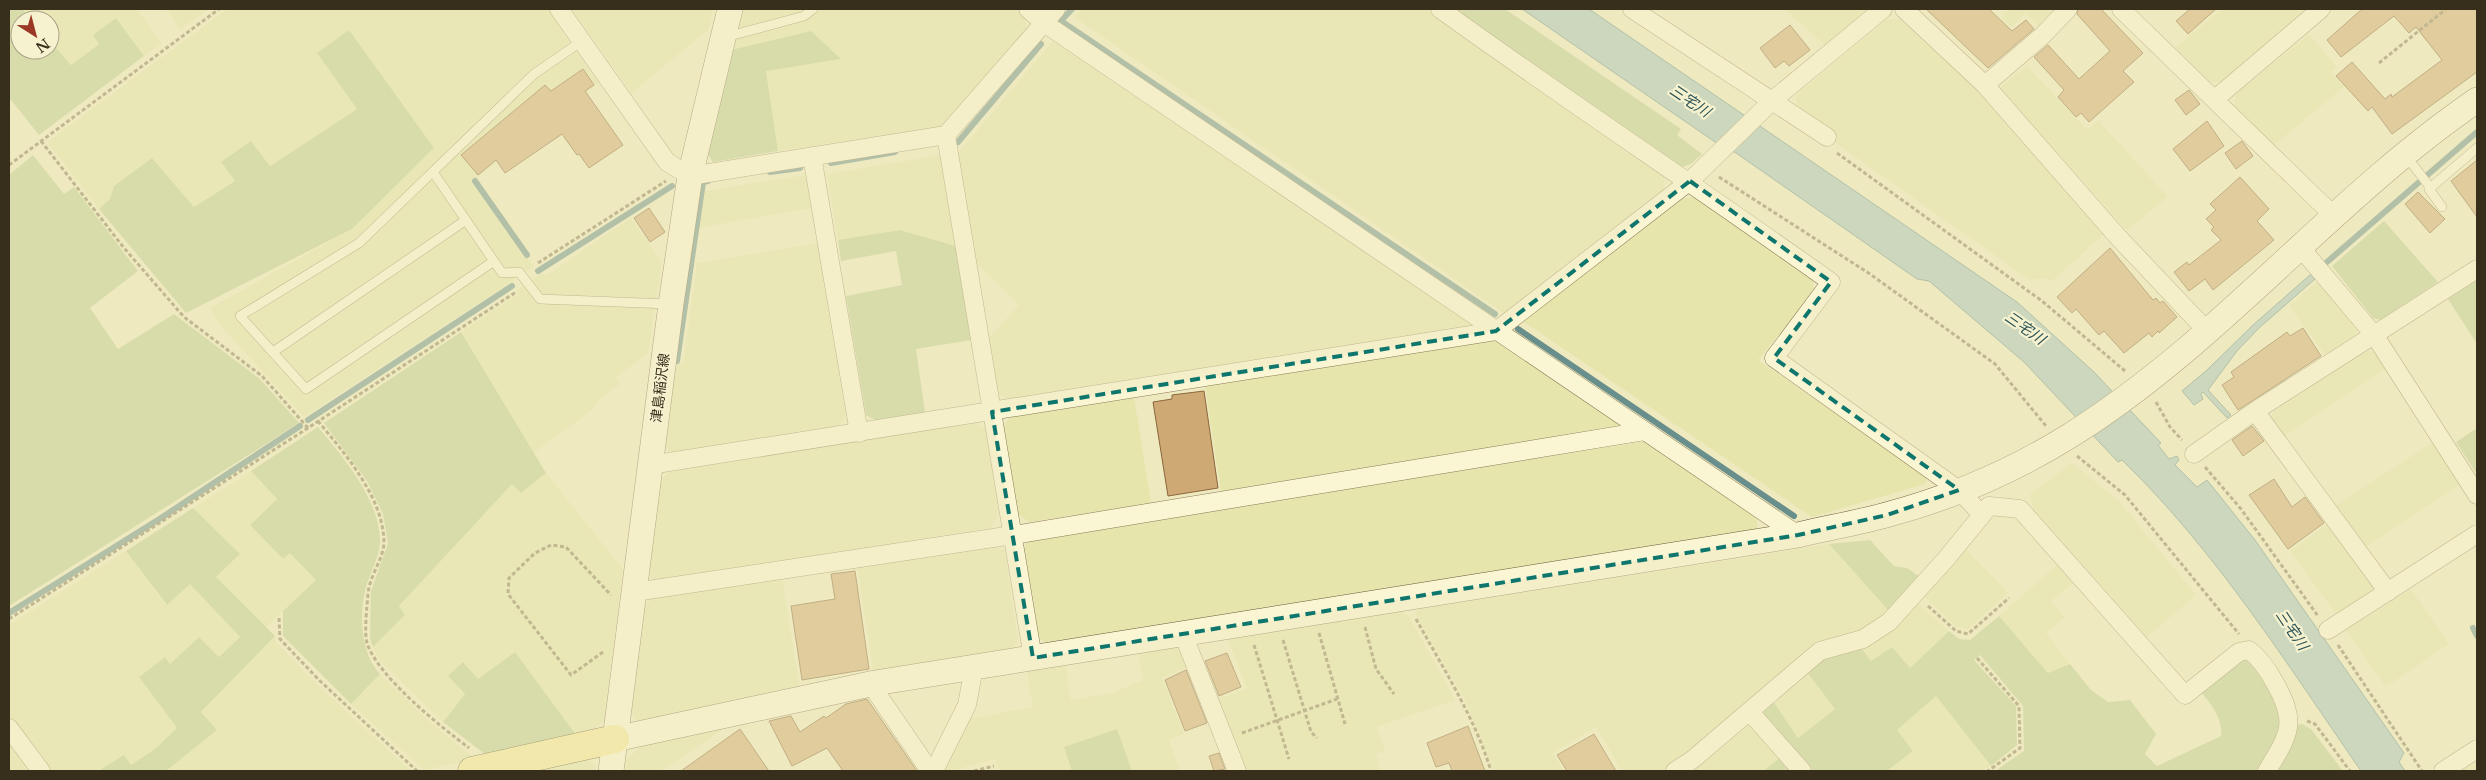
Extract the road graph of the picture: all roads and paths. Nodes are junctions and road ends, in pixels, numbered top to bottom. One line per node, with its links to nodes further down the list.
1 (219, 9): 25 (path)
2 (559, 9): 17 (street)
3 (730, 9): 16 (street, 津島稲沢線)
4 (813, 9): 16 (lane)
5 (1028, 9): 15 (street)
6 (1056, 9): 15 (street)
7 (1440, 9): 33 (street)
8 (1632, 9): 21 (street)
9 (1883, 9): 21 (street)
10 (1904, 9): 19 (street)
11 (2068, 9): 19 (street)
12 (2321, 9): 20 (street)
13 (2446, 9): 18 (path)
14 (2133, 12): 20 (street)
15 (1044, 23): 23 (street); 44 (street)
16 (723, 38): 32 (street, 津島稲沢線)
17 (582, 41): 31 (lane); 32 (street)
18 (2379, 63)
19 (1986, 85): 45 (street)
20 (2215, 99): 36 (street)
21 (1770, 104): 24 (street); 30 (street)
22 (2476, 104): 28 (street)
23 (946, 135): 27 (street); 50 (street)
24 (1827, 137): 48 (path)
25 (41, 141): 29 (path); 52 (path)
26 (2477, 148): 34 (lane)
27 (812, 156): 32 (street); 54 (street)
28 (2413, 164): 34 (lane); 36 (street)
29 (9, 165)
30 (1704, 167): 33 (street); 55 (path)
31 (433, 172): 37 (lane); 47 (lane)
32 (690, 176): 40 (path); 43 (street, 津島稲沢線)
33 (1690, 182): 44 (street); 58 (street)
34 (2429, 185): 35 (lane)
35 (2442, 208)
36 (2335, 217): 38 (street)
37 (466, 220): 39 (lane); 47 (lane)
38 (2300, 248): 45 (street); 46 (street)
39 (494, 261): 43 (lane); 47 (lane)
40 (538, 263)
41 (2477, 269): 46 (street)
42 (516, 292): 51 (path)
43 (671, 304): 57 (street, 津島稲沢線)
44 (1496, 331): 50 (street); 53 (street)
45 (2207, 331): 48 (street)
46 (2375, 336): 49 (street); 59 (street)
47 (272, 352)
48 (2140, 388): 55 (street); 56 (path)
49 (2255, 411): 56 (street); 64 (street)
50 (992, 412): 54 (street); 62 (street)
51 (318, 422): 52 (path); 97 (path)
52 (308, 428): 72 (path)
53 (1645, 431): 62 (street); 63 (street)
54 (858, 433): 57 (street)
55 (2066, 438): 58 (street); 78 (path)
56 (2194, 454): 75 (path)
57 (650, 465): 68 (street, 津島稲沢線)
58 (1959, 490): 60 (street); 63 (street)
59 (2477, 495)
60 (1982, 514): 65 (street); 78 (street)
61 (2477, 534): 64 (street)
62 (1012, 535): 68 (street); 79 (street)
63 (1798, 535): 66 (street)
64 (2388, 592): 75 (street)
65 (1915, 593): 67 (path); 86 (street)
66 (1406, 598): 69 (street); 104 (path)
67 (2009, 598)
68 (634, 600): 77 (street, 津島稲沢線); 77 (path)
69 (1359, 606): 70 (street); 83 (path)
70 (1313, 613): 73 (street); 84 (path)
71 (279, 618): 99 (path)
72 (9, 619)
73 (1277, 619): 74 (street); 85 (path)
74 (1247, 624): 76 (street); 88 (path)
75 (2328, 630): 110 (path)
76 (1183, 634): 79 (street); 93 (street)
77 (627, 646): 92 (street, 津島稲沢線)
78 (2249, 650): 87 (street)
79 (1033, 658): 81 (street)
80 (1978, 658): 107 (path)
81 (974, 667): 82 (street); 101 (street)
82 (875, 683): 92 (street); 101 (street)
83 (1394, 694)
84 (1337, 699): 85 (path); 89 (path)
85 (1304, 710): 88 (path); 91 (path)
86 (1750, 712): 105 (street); 106 (street)
87 (2290, 719): 108 (street); 109 (path)
88 (1277, 720): 93 (path); 95 (path)
89 (1345, 724)
90 (9, 728): 98 (street)
91 (1317, 738)
92 (615, 739): 97 (main road); 100 (street, 津島稲沢線)
93 (1224, 739): 103 (street)
94 (2477, 749): 111 (street)
95 (1288, 759)
96 (994, 766): 102 (path)
97 (483, 769)
98 (41, 771)
99 (417, 771)
100 (611, 771)
101 (932, 771)
102 (974, 771)
103 (1237, 771)
104 (1491, 771)
105 (1675, 771)
106 (1802, 771)
107 (1988, 771)
108 (2267, 771)
109 (2350, 771)
110 (2422, 771)
111 (2443, 771)

